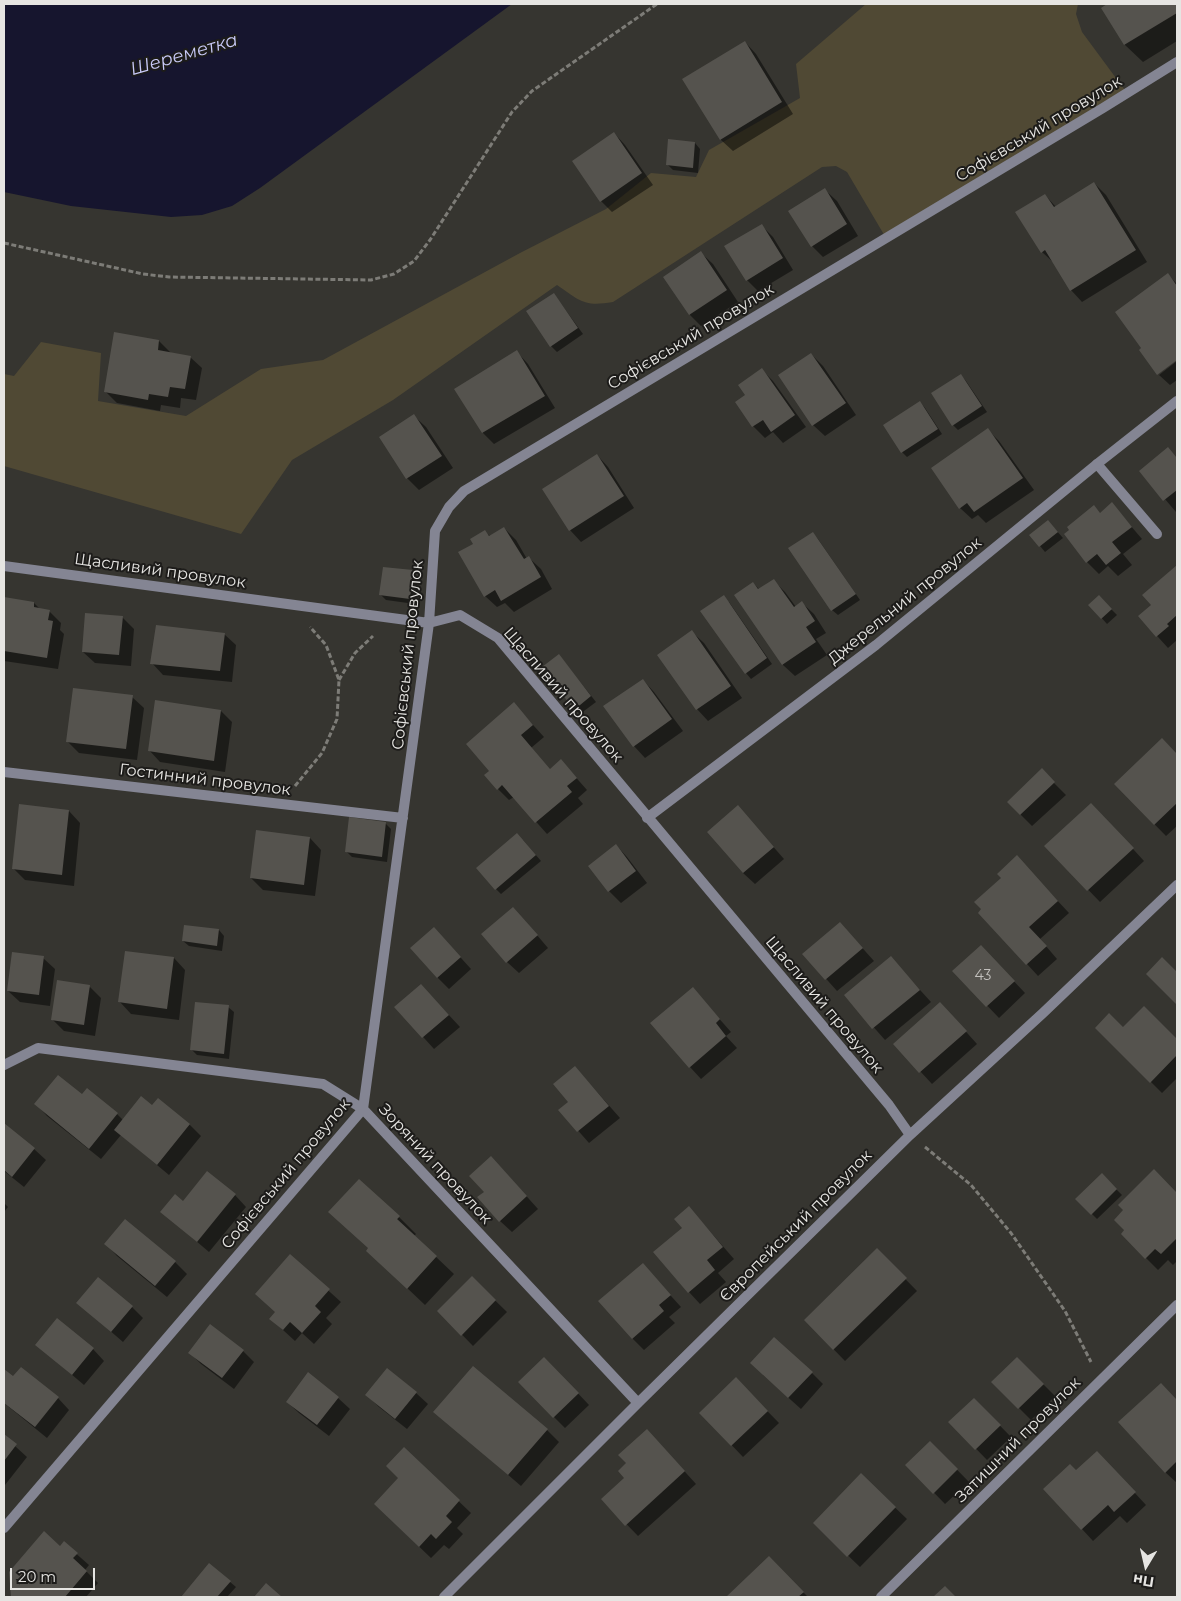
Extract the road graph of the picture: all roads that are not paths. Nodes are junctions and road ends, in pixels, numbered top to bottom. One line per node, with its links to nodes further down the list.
1 (1177, 62): 6 (street, Софієвський провулок)
2 (1177, 401): 3 (street, Джерельний провулок)
3 (1097, 464): 4 (street); 9 (street, Джерельний провулок)
4 (1157, 534)
5 (4, 566): 6 (street, Щасливий провулок)
6 (429, 623): 8 (street, Софієвський провулок); 9 (street, Щасливий провулок)
7 (4, 772): 8 (street, Гостинний провулок)
8 (404, 818): 12 (street, Софієвський провулок)
9 (647, 818): 13 (street, Щасливий провулок)
10 (1177, 885): 13 (street, Європейський провулок)
11 (4, 1065): 12 (street, Зоряний провулок)
12 (363, 1109): 15 (street, Зоряний провулок); 16 (street, Софієвський провулок)
13 (910, 1135): 15 (street, Європейський провулок)
14 (1177, 1305): 18 (street, Затишний провулок)
15 (638, 1403): 17 (street, Європейський провулок)
16 (4, 1528)
17 (444, 1597)
18 (881, 1597)

